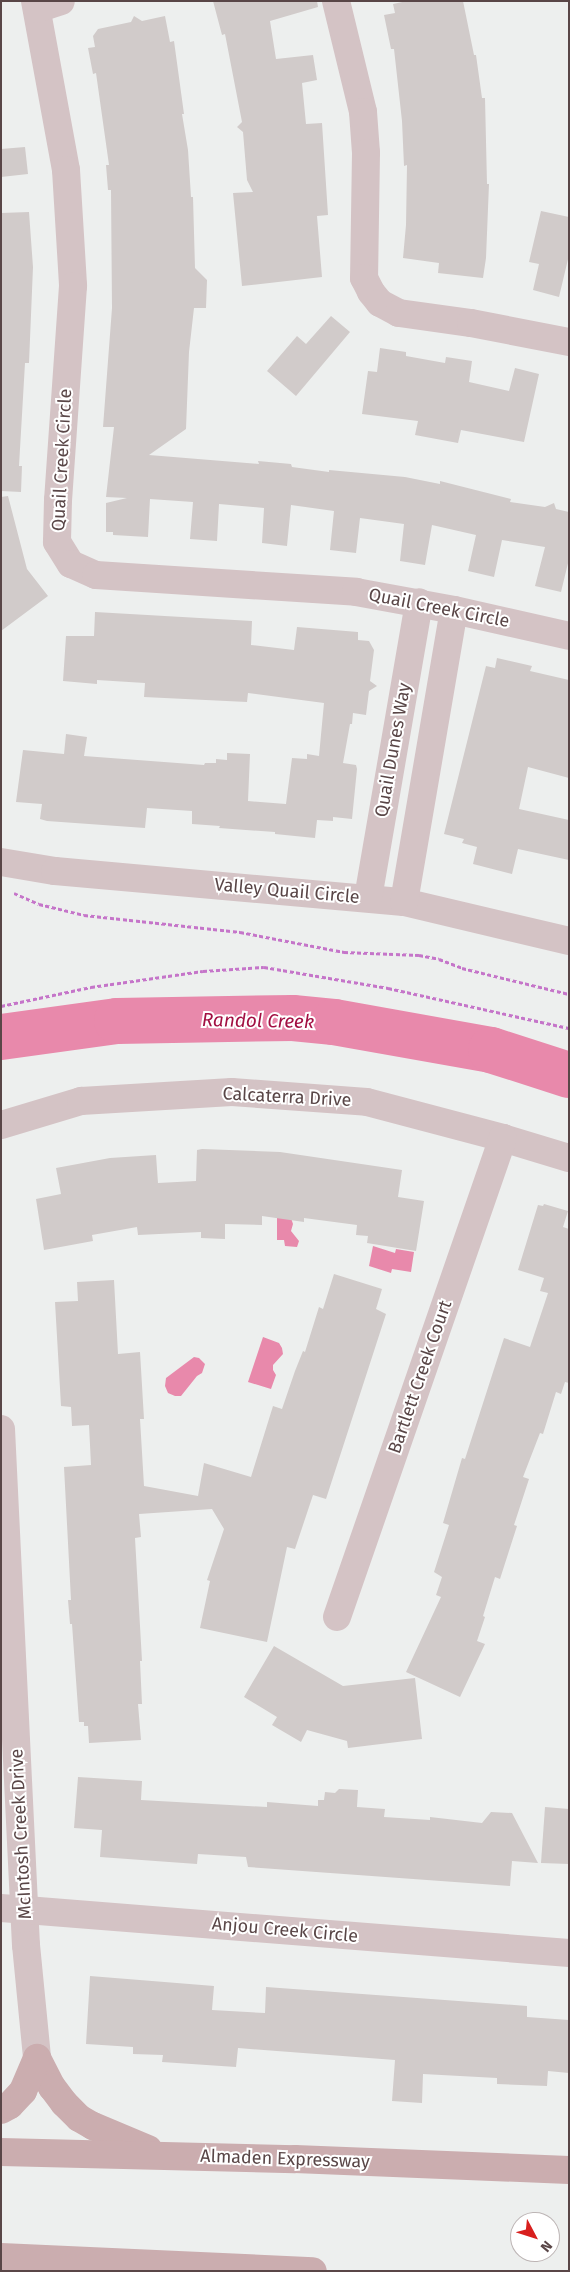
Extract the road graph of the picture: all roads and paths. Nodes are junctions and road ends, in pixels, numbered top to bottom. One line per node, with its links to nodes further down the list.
1 (336, 1): 3 (street)
2 (44, 4): 4 (street, Quail Creek Circle)
3 (569, 342)
4 (419, 602): 5 (street, Quail Creek Circle); 9 (street, Quail Dunes Way)
5 (454, 610): 6 (street, Quail Creek Circle); 10 (street, Quail Dunes Way)
6 (569, 636)
7 (1, 862): 9 (street, Valley Quail Circle)
8 (8, 892): 12 (path)
9 (368, 898): 10 (street, Valley Quail Circle)
10 (404, 902): 11 (street, Valley Quail Circle)
11 (569, 941)
12 (569, 994)
13 (1, 1006): 14 (path)
14 (569, 1028)
15 (1, 1125): 16 (street, Calcaterra Drive)
16 (503, 1138): 17 (street, Calcaterra Drive); 19 (street, Bartlett Creek Court)
17 (569, 1158)
18 (1, 1429): 20 (street, McIntosh Creek Drive)
19 (337, 1617)
20 (13, 1908): 21 (street, Anjou Creek Circle); 22 (street, McIntosh Creek Drive)
21 (569, 1954)
22 (37, 2058): 23 (main road); 25 (main road)
23 (1, 2110)
24 (1, 2152): 25 (main road, Almaden Expressway)
25 (163, 2156): 26 (main road, Almaden Expressway)
26 (569, 2170)
27 (1, 2257): 28 (main road)
28 (314, 2271)

